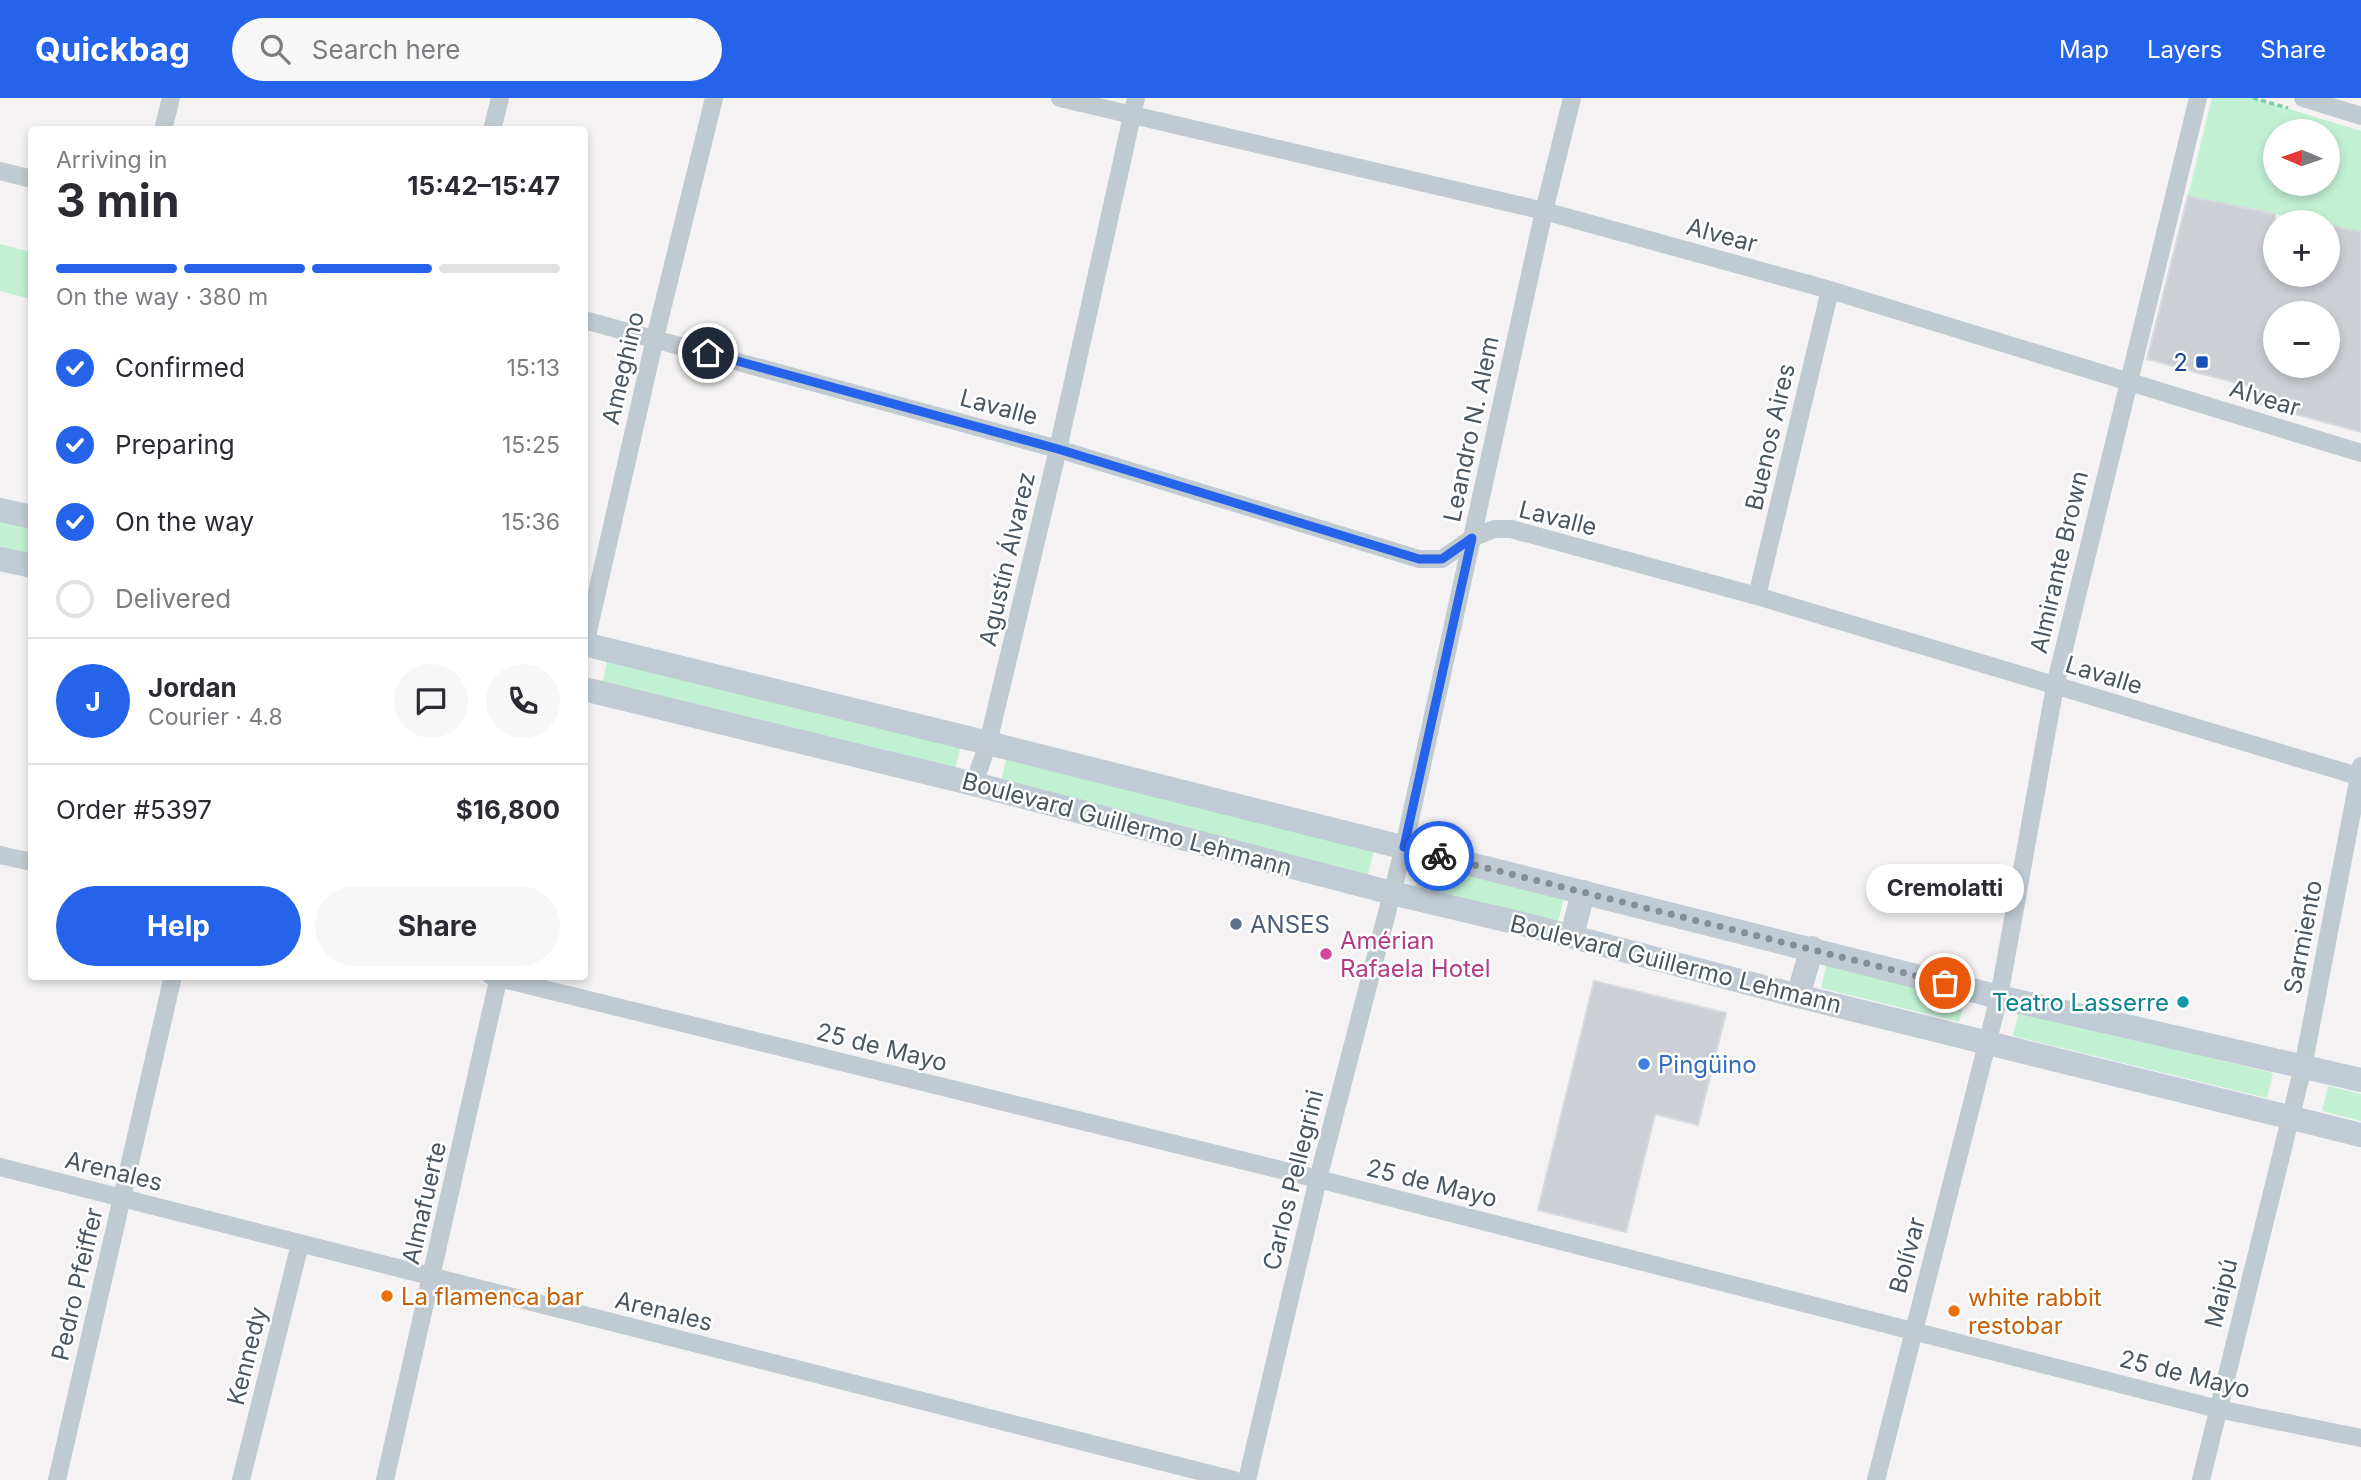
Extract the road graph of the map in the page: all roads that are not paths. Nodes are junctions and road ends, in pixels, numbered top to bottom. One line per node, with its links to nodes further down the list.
1 (171, 98): 10 (street)
2 (500, 98): 11 (street)
3 (714, 98): 17 (street, Ameghino)
4 (1060, 98): 8 (street, Alvear)
5 (1572, 98): 14 (street, Leandro N. Alem)
6 (2198, 98): 18 (street, Almirante Brown)
7 (2302, 98): 9 (street)
8 (1134, 106): 14 (street, Alvear); 19 (street, Agustín Álvarez)
9 (2361, 116)
10 (164, 126)
11 (493, 126)
12 (0, 171): 13 (street)
13 (28, 178)
14 (1544, 211): 15 (street, Alvear); 23 (street, Leandro N. Alem)
15 (1830, 290): 18 (street, Alvear); 26 (street, Buenos Aires)
16 (588, 321): 17 (street, Lavalle)
17 (655, 338): 19 (street, Lavalle); 27 (street, Ameghino)
18 (2127, 382): 20 (street, Alvear); 29 (street, Almirante Brown)
19 (1058, 449): 23 (street, Lavalle); 31 (street, Agustín Álvarez)
20 (2361, 453)
21 (0, 510): 22 (main road)
22 (28, 516)
23 (1472, 538): 26 (street, Lavalle); 34 (street, Leandro N. Alem)
24 (0, 559): 25 (main road)
25 (28, 565)
26 (1757, 596): 29 (street, Lavalle)
27 (588, 633)
28 (588, 647): 31 (main road, Boulevard Guillermo Lehmann)
29 (2055, 686): 32 (street, Lavalle); 45 (street, Almirante Brown)
30 (588, 690): 33 (main road, Boulevard Guillermo Lehmann)
31 (988, 743): 33 (street, Agustín Álvarez); 34 (main road, Boulevard Guillermo Lehmann)
32 (2360, 773): 47 (street, Sarmiento)
33 (974, 784): 38 (main road, Boulevard Guillermo Lehmann)
34 (1404, 847): 37 (main road, Boulevard Guillermo Lehmann); 38 (street, Leandro N. Alem)
35 (0, 855): 36 (street)
36 (28, 861)
37 (1583, 892): 39 (main road); 40 (main road, Boulevard Guillermo Lehmann)
38 (1392, 893): 39 (main road, Boulevard Guillermo Lehmann); 52 (street, Carlos Pellegrini)
39 (1572, 936): 44 (main road, Boulevard Guillermo Lehmann)
40 (1812, 948): 44 (main road); 45 (main road, Boulevard Guillermo Lehmann)
41 (172, 980): 53 (street, Pedro Pfeiffer)
42 (495, 980): 55 (street, Almafuerte)
43 (508, 980): 52 (street, 25 de Mayo)
44 (1798, 996): 46 (main road, Boulevard Guillermo Lehmann)
45 (1999, 997): 46 (street, Almirante Brown); 47 (main road, Boulevard Guillermo Lehmann)
46 (1988, 1042): 49 (main road, Boulevard Guillermo Lehmann); 56 (street, Bolívar)
47 (2303, 1067): 48 (main road, Boulevard Guillermo Lehmann); 49 (street, Sarmiento)
48 (2361, 1080)
49 (2290, 1117): 50 (main road, Boulevard Guillermo Lehmann); 57 (street, Maipú)
50 (2361, 1135)
51 (0, 1167): 53 (street, Arenales)
52 (1318, 1179): 56 (street, 25 de Mayo); 63 (street, Carlos Pellegrini)
53 (123, 1198): 54 (street, Arenales); 59 (street, Pedro Pfeiffer)
54 (300, 1244): 55 (street, Arenales); 60 (street, Kennedy)
55 (432, 1278): 61 (street, Almafuerte); 62 (street, Arenales)
56 (1912, 1332): 57 (street, 25 de Mayo); 64 (street, Bolívar)
57 (2218, 1409): 58 (street, 25 de Mayo); 65 (street, Maipú)
58 (2361, 1438)
59 (57, 1480)
60 (241, 1480)
61 (385, 1480)
62 (1234, 1480)
63 (1247, 1480)
64 (1876, 1480)
65 (2201, 1480)

